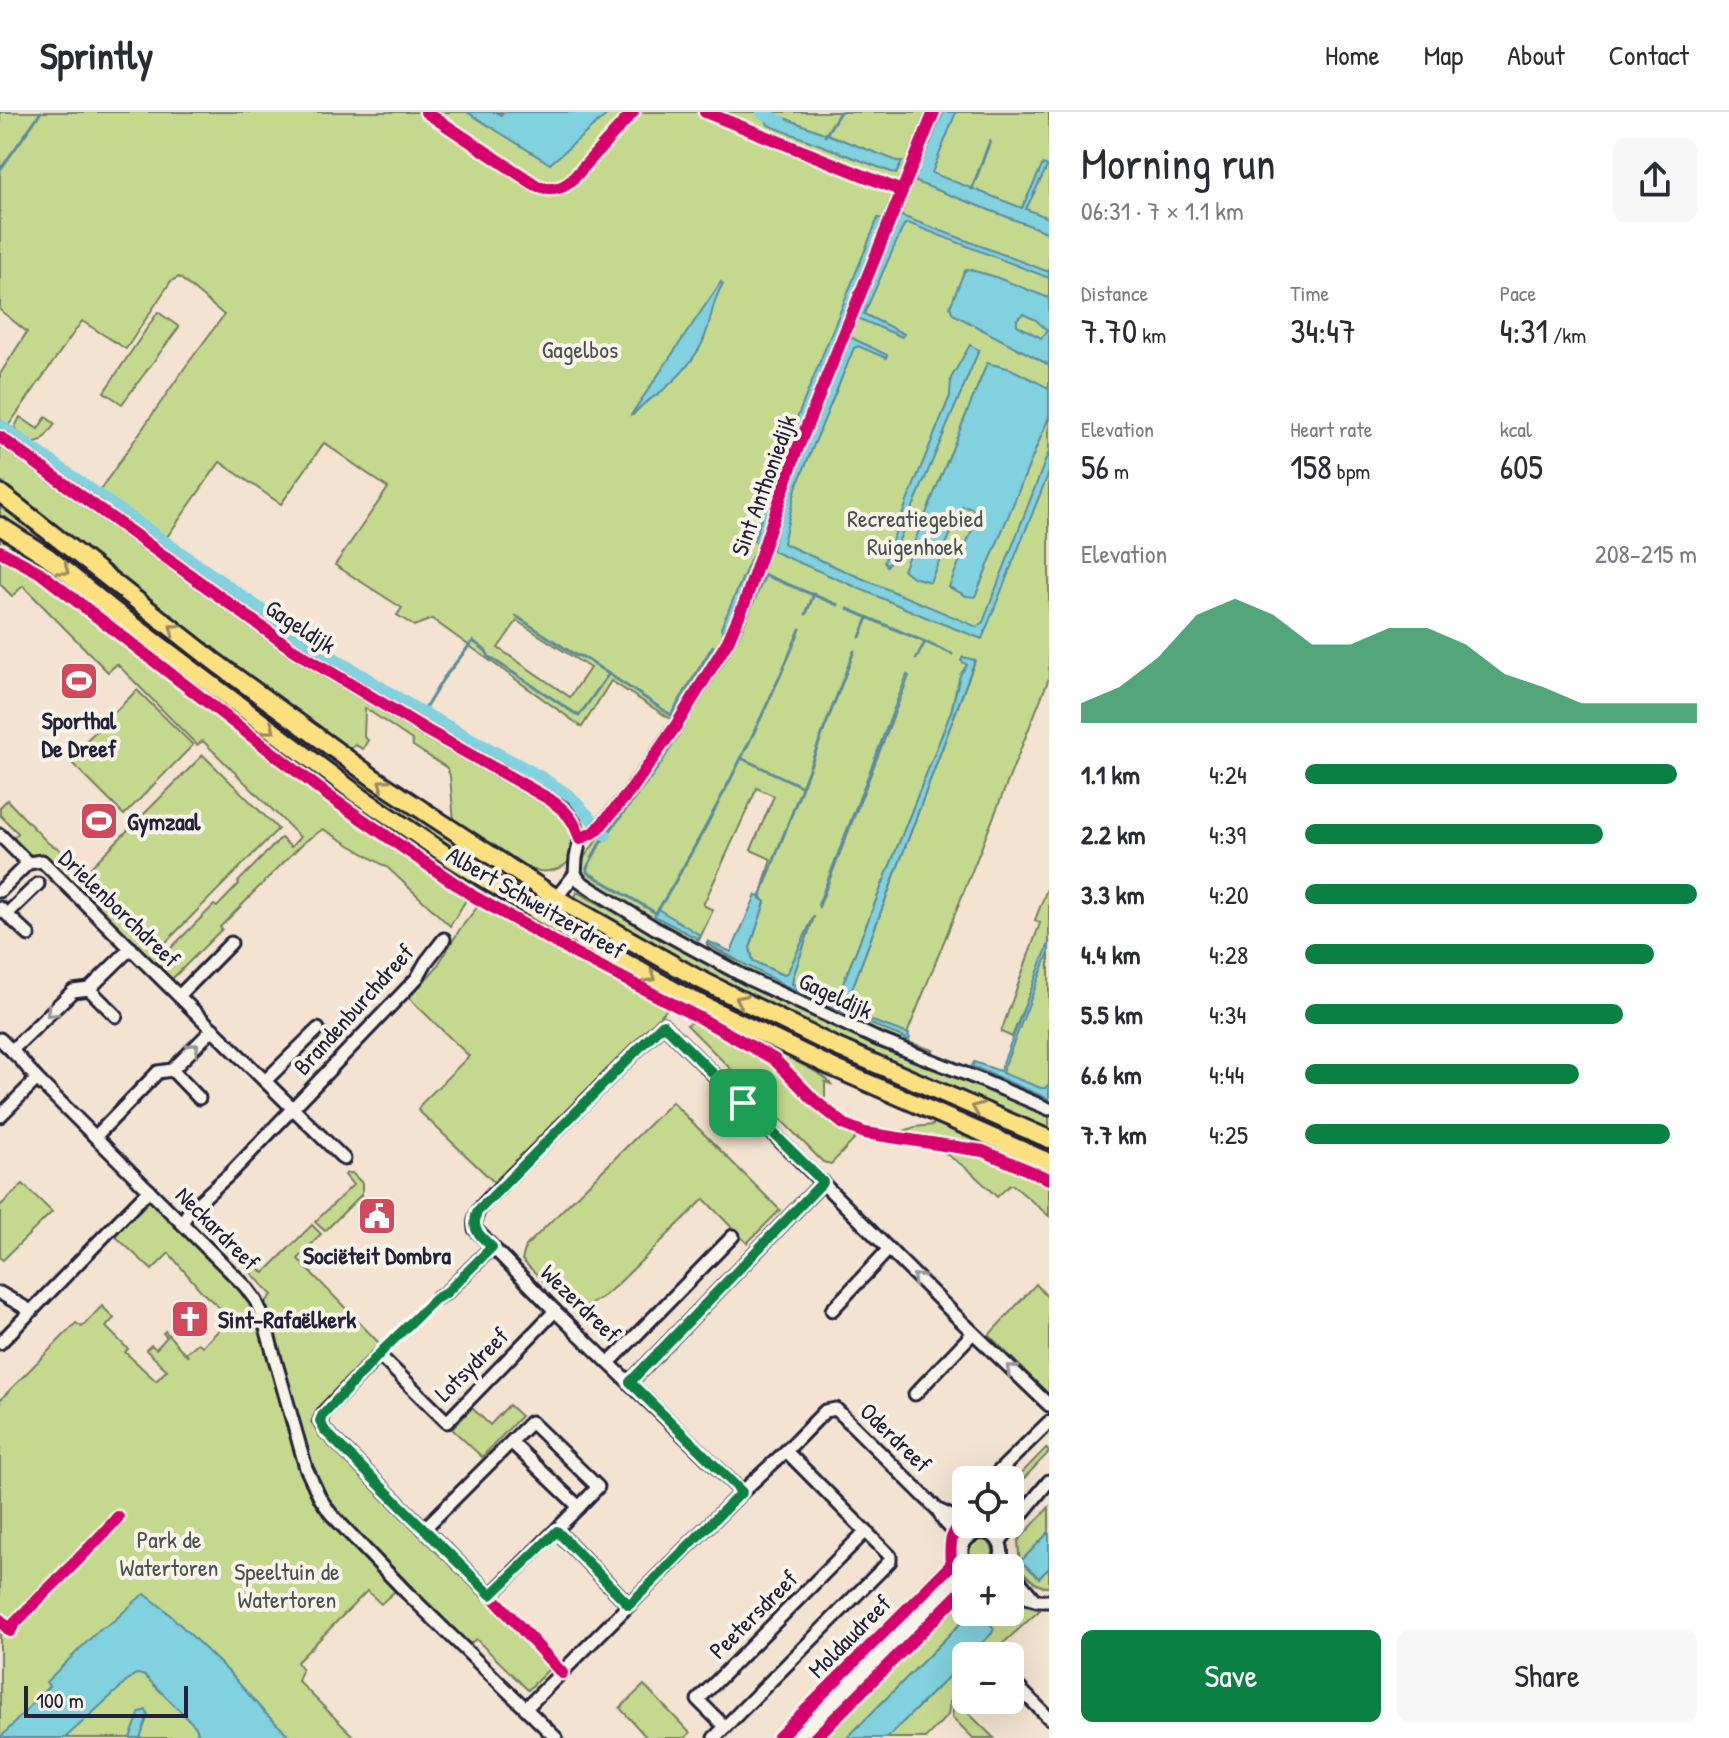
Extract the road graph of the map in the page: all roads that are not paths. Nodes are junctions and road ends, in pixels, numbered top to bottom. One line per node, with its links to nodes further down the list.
1 (934, 112): 6 (street, Sint Anthoniedijk)
2 (0, 437): 6 (street, Gageldijk)
3 (0, 493): 11 (highway, Albert Schweitzerdreef, one-way to 3)
4 (0, 526): 34 (highway, Albert Schweitzerdreef, one-way to 34)
5 (0, 835): 7 (street)
6 (580, 839): 8 (street)
7 (28, 863): 10 (street); 16 (street, Drielenborchdreef)
8 (575, 874): 11 (street); 29 (street, Gageldijk)
9 (38, 884): 12 (street)
10 (0, 891)
11 (556, 898): 32 (highway, Albert Schweitzerdreef, one-way to 11)
12 (3, 911): 13 (street)
13 (29, 935)
14 (444, 939): 28 (street, Brandenburchdreef)
15 (231, 943): 18 (street, Drielenborchdreef)
16 (131, 948): 17 (street); 18 (street, Drielenborchdreef)
17 (89, 989): 19 (street); 23 (street, one-way to 23)
18 (179, 996): 20 (street, Drielenborchdreef)
19 (116, 1016)
20 (213, 1029): 24 (street, one-way to 20); 26 (street, Drielenborchdreef)
21 (318, 1029): 26 (street)
22 (0, 1039): 23 (street, Neckardreef)
23 (12, 1050): 25 (street, Neckardreef)
24 (172, 1070): 27 (street); 31 (street)
25 (37, 1079): 30 (street); 31 (street, Neckardreef)
26 (265, 1081): 28 (street, Drielenborchdreef)
27 (199, 1098)
28 (293, 1108): 33 (street, Brandenburchdreef); 37 (street, Brandenburchdreef)
29 (1049, 1109)
30 (0, 1116)
31 (96, 1136): 36 (street, Neckardreef)
32 (1049, 1139)
33 (344, 1159)
34 (1049, 1162)
35 (823, 1182): 39 (street, Wezerdreef); 40 (street); 49 (street)
36 (149, 1190): 37 (street, Neckardreef); 44 (street)
37 (182, 1223): 77 (street, Neckardreef)
38 (733, 1236): 48 (street)
39 (492, 1247): 42 (street); 45 (street, Wezerdreef)
40 (889, 1249): 43 (street); 46 (street, one-way to 40)
41 (0, 1293): 44 (street)
42 (438, 1297)
43 (832, 1310)
44 (31, 1311): 47 (street)
45 (555, 1311): 48 (street, Wezerdreef); 61 (street, Lotsydreef)
46 (973, 1333): 50 (street); 51 (street, one-way to 46)
47 (0, 1343)
48 (610, 1362): 49 (street, Wezerdreef)
49 (630, 1382): 57 (street, Wezerdreef)
50 (915, 1394)
51 (1049, 1405)
52 (1049, 1422): 55 (street)
53 (511, 1442): 59 (street); 59 (street); 61 (street)
54 (786, 1451): 57 (street); 63 (street); 64 (street, Oderdreef)
55 (1004, 1466)
56 (1049, 1481): 58 (street)
57 (742, 1492): 75 (street)
58 (1027, 1506): 60 (street); 65 (street)
59 (579, 1507): 62 (street, Lotsydreef)
60 (1024, 1508)
61 (424, 1529): 62 (street, Lotsydreef)
62 (557, 1531): 75 (street)
63 (866, 1531): 79 (street); 79 (street, Peetersdreef)
64 (968, 1539): 65 (street); 66 (street)
65 (996, 1539): 67 (street)
66 (962, 1554)
67 (1002, 1554)
68 (952, 1578): 72 (street, Moldaudreef)
69 (1024, 1589): 73 (street)
70 (952, 1590): 72 (street, Moldaudreef)
71 (1024, 1598): 73 (street)
72 (936, 1599): 82 (street, Moldaudreef)
73 (1035, 1600): 74 (street)
74 (1049, 1601)
75 (629, 1605): 77 (street)
76 (1024, 1693): 78 (street)
77 (526, 1708): 80 (street, Neckardreef)
78 (1049, 1718)
79 (725, 1727): 81 (street)
80 (556, 1738)
81 (714, 1738)
82 (796, 1738)

